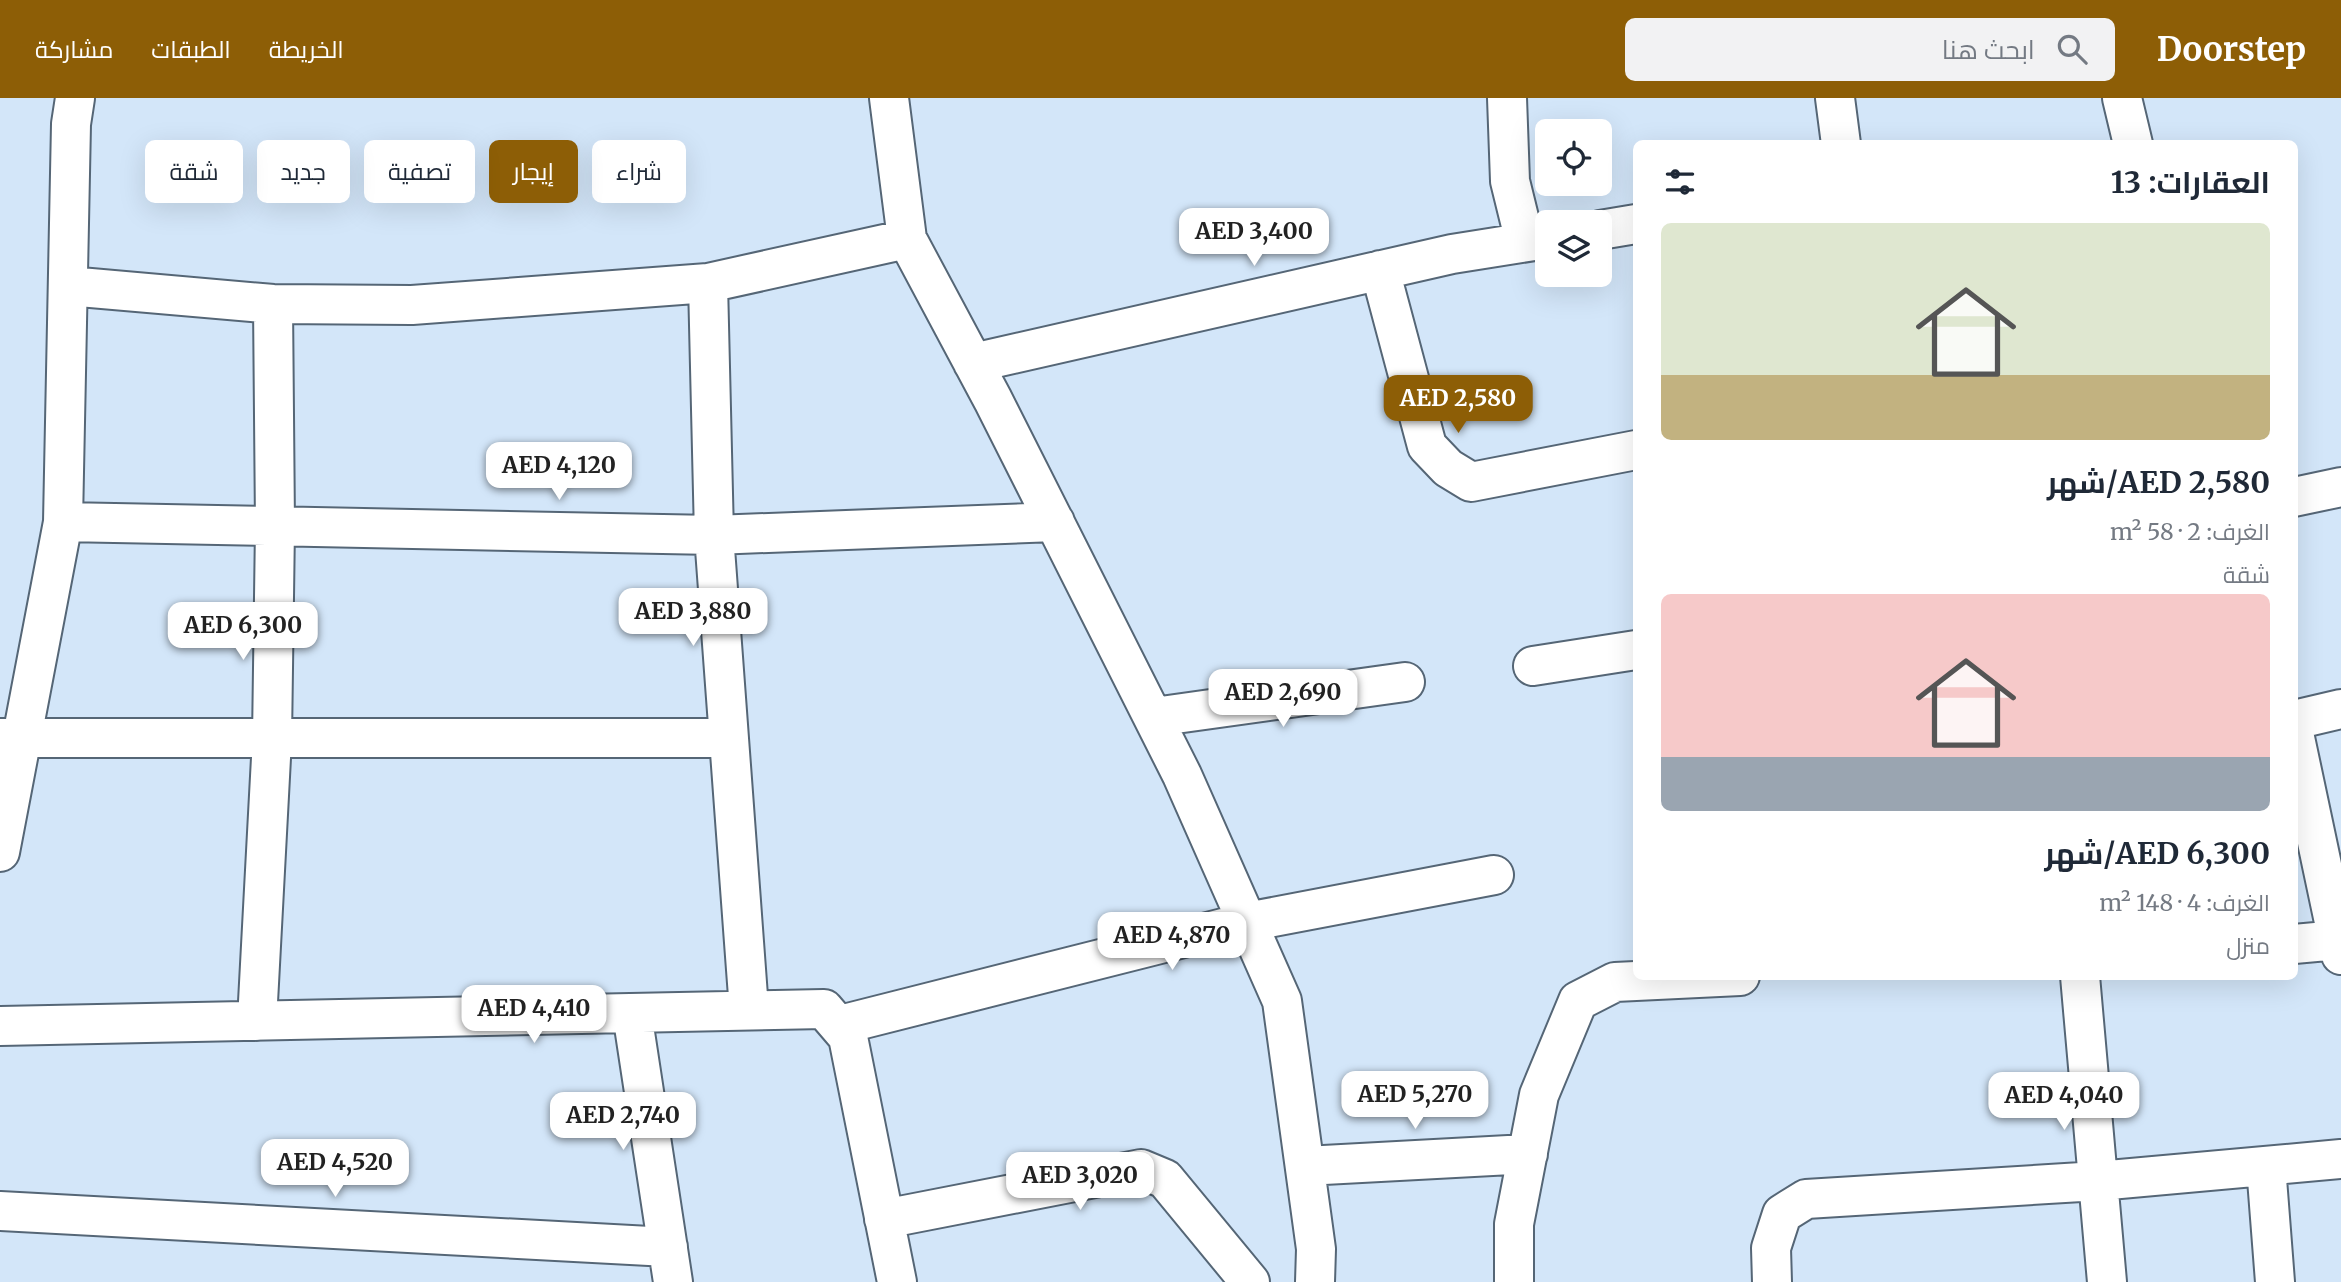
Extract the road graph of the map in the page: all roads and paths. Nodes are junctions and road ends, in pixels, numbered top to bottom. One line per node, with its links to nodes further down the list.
1 (75, 98): 15 (street)
2 (889, 98): 11 (street)
3 (1507, 98): 10 (street)
4 (1835, 98): 6 (street)
5 (2122, 98): 7 (street)
6 (1840, 140)
7 (2132, 140)
8 (1633, 224): 9 (street)
9 (1612, 228)
10 (1535, 238)
11 (907, 239): 14 (street); 17 (street)
12 (1535, 240): 13 (street)
13 (1380, 270): 17 (street); 18 (street)
14 (708, 283): 16 (street); 24 (street)
15 (68, 286): 16 (street); 21 (street)
16 (273, 304): 23 (street)
17 (973, 363): 22 (street)
18 (1633, 451)
19 (2341, 487): 20 (street)
20 (2298, 496)
21 (63, 522): 23 (street); 31 (street)
22 (1055, 522): 24 (street); 29 (street)
23 (275, 526): 24 (street); 32 (street)
24 (714, 535): 33 (street)
25 (1633, 650): 26 (street)
26 (1532, 666)
27 (1405, 682): 29 (street)
28 (2341, 709): 30 (street)
29 (1153, 717): 37 (street)
30 (2298, 719)
31 (11, 738): 32 (street); 35 (street)
32 (272, 738): 33 (street); 44 (street)
33 (729, 738): 42 (street)
34 (2298, 751): 38 (street)
35 (0, 852)
36 (1494, 875): 37 (street)
37 (1247, 922): 45 (street); 50 (street)
38 (2338, 928): 39 (street)
39 (2298, 943)
40 (1657, 980): 47 (street)
41 (2080, 980): 51 (street)
42 (749, 1010): 43 (street); 45 (street)
43 (632, 1013): 44 (street); 54 (street)
44 (257, 1021): 46 (street)
45 (840, 1025): 53 (street)
46 (0, 1026)
47 (1528, 1154): 50 (street); 58 (street)
48 (2341, 1159): 49 (street)
49 (2266, 1166): 51 (street); 61 (street)
50 (1305, 1167): 57 (street)
51 (2098, 1181): 59 (street); 60 (street)
52 (0, 1211): 54 (street)
53 (884, 1219): 55 (street); 56 (street)
54 (670, 1264)
55 (897, 1282)
56 (1250, 1282)
57 (1315, 1282)
58 (1514, 1282)
59 (1772, 1282)
60 (2106, 1282)
61 (2275, 1282)

